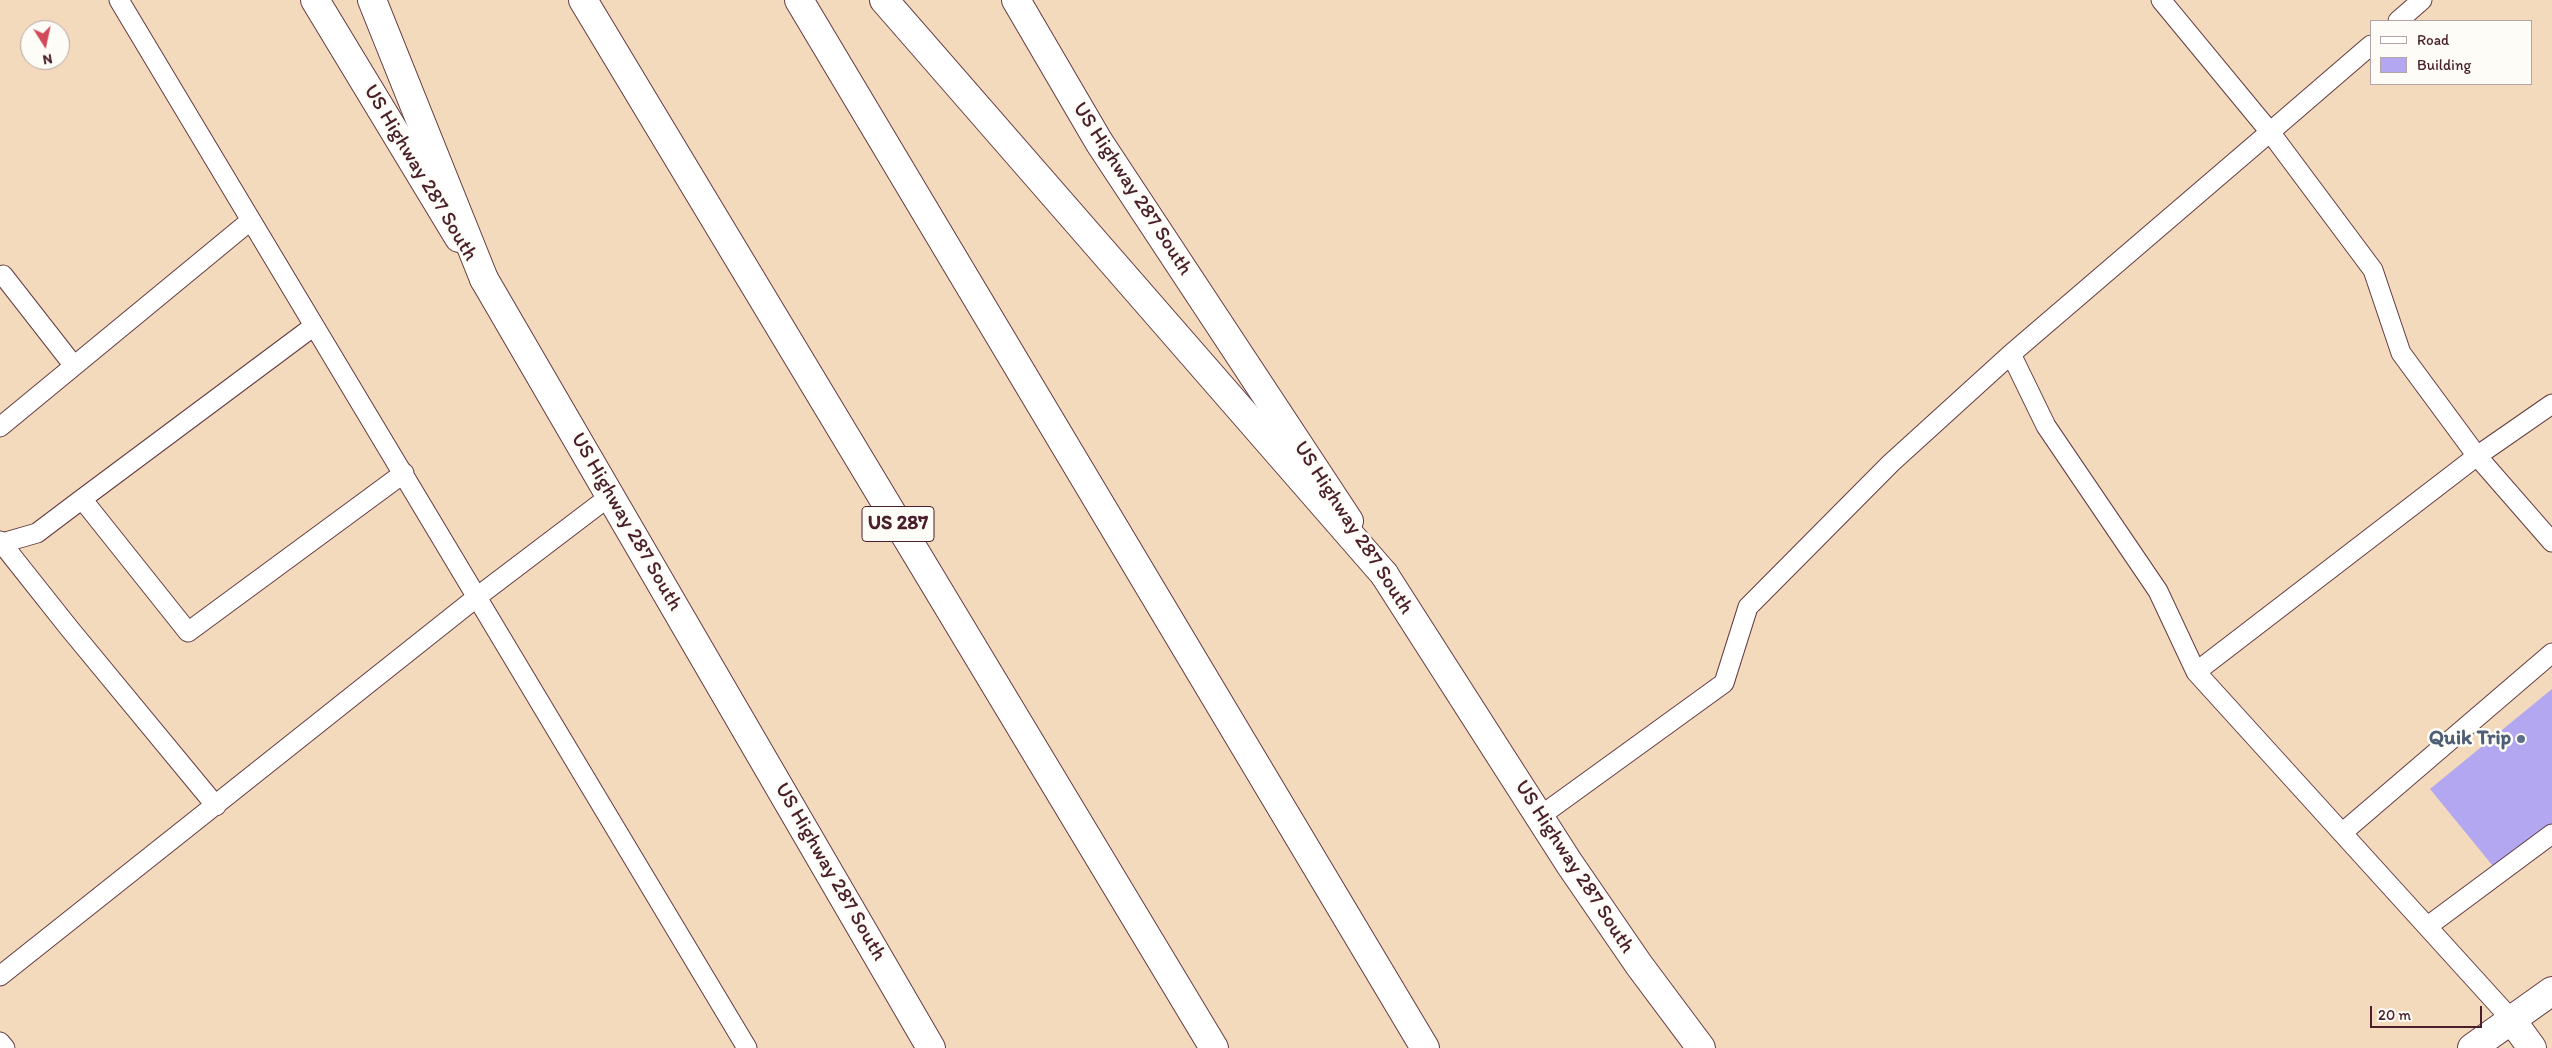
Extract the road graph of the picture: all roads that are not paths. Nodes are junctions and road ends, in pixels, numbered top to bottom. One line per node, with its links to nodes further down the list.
1 (119, 0): 13 (lane)
2 (315, 0): 15 (main road, US Highway 287 South)
3 (372, 0): 15 (main road)
4 (583, 0): 43 (main road, US 287)
5 (799, 0): 44 (main road)
6 (884, 0): 27 (main road)
7 (1016, 0): 27 (main road, US Highway 287 South)
8 (2161, 0): 12 (lane)
9 (2422, 0): 10 (lane)
10 (2399, 20)
11 (2370, 46): 12 (lane)
12 (2270, 132): 17 (lane); 21 (lane)
13 (250, 221): 16 (lane); 18 (lane)
14 (0, 277): 18 (lane)
15 (484, 280): 23 (main road, US Highway 287 South)
16 (314, 326): 22 (lane); 24 (lane)
17 (2011, 354): 30 (lane); 32 (lane)
18 (74, 366): 20 (lane)
19 (2552, 404): 21 (lane)
20 (0, 427)
21 (2477, 456): 26 (lane); 30 (lane)
22 (404, 473): 24 (lane); 28 (lane)
23 (610, 496): 28 (lane); 42 (main road, US Highway 287 South)
24 (82, 499): 25 (lane)
25 (1, 542): 31 (lane)
26 (2552, 542)
27 (1384, 574): 32 (main road, US Highway 287 South)
28 (477, 597): 31 (lane); 41 (lane)
29 (2552, 653): 33 (lane)
30 (2196, 672): 33 (lane)
31 (216, 806): 36 (lane)
32 (1539, 817): 45 (main road, US Highway 287 South)
33 (2342, 833): 35 (lane)
34 (2552, 834): 35 (lane)
35 (2428, 926): 38 (lane)
36 (0, 976)
37 (2552, 991): 38 (main road)
38 (2511, 1019): 46 (main road); 47 (main road)
39 (0, 1042): 40 (lane)
40 (5, 1048)
41 (747, 1048)
42 (930, 1048)
43 (1214, 1048)
44 (1425, 1048)
45 (1701, 1048)
46 (2472, 1048)
47 (2532, 1048)

